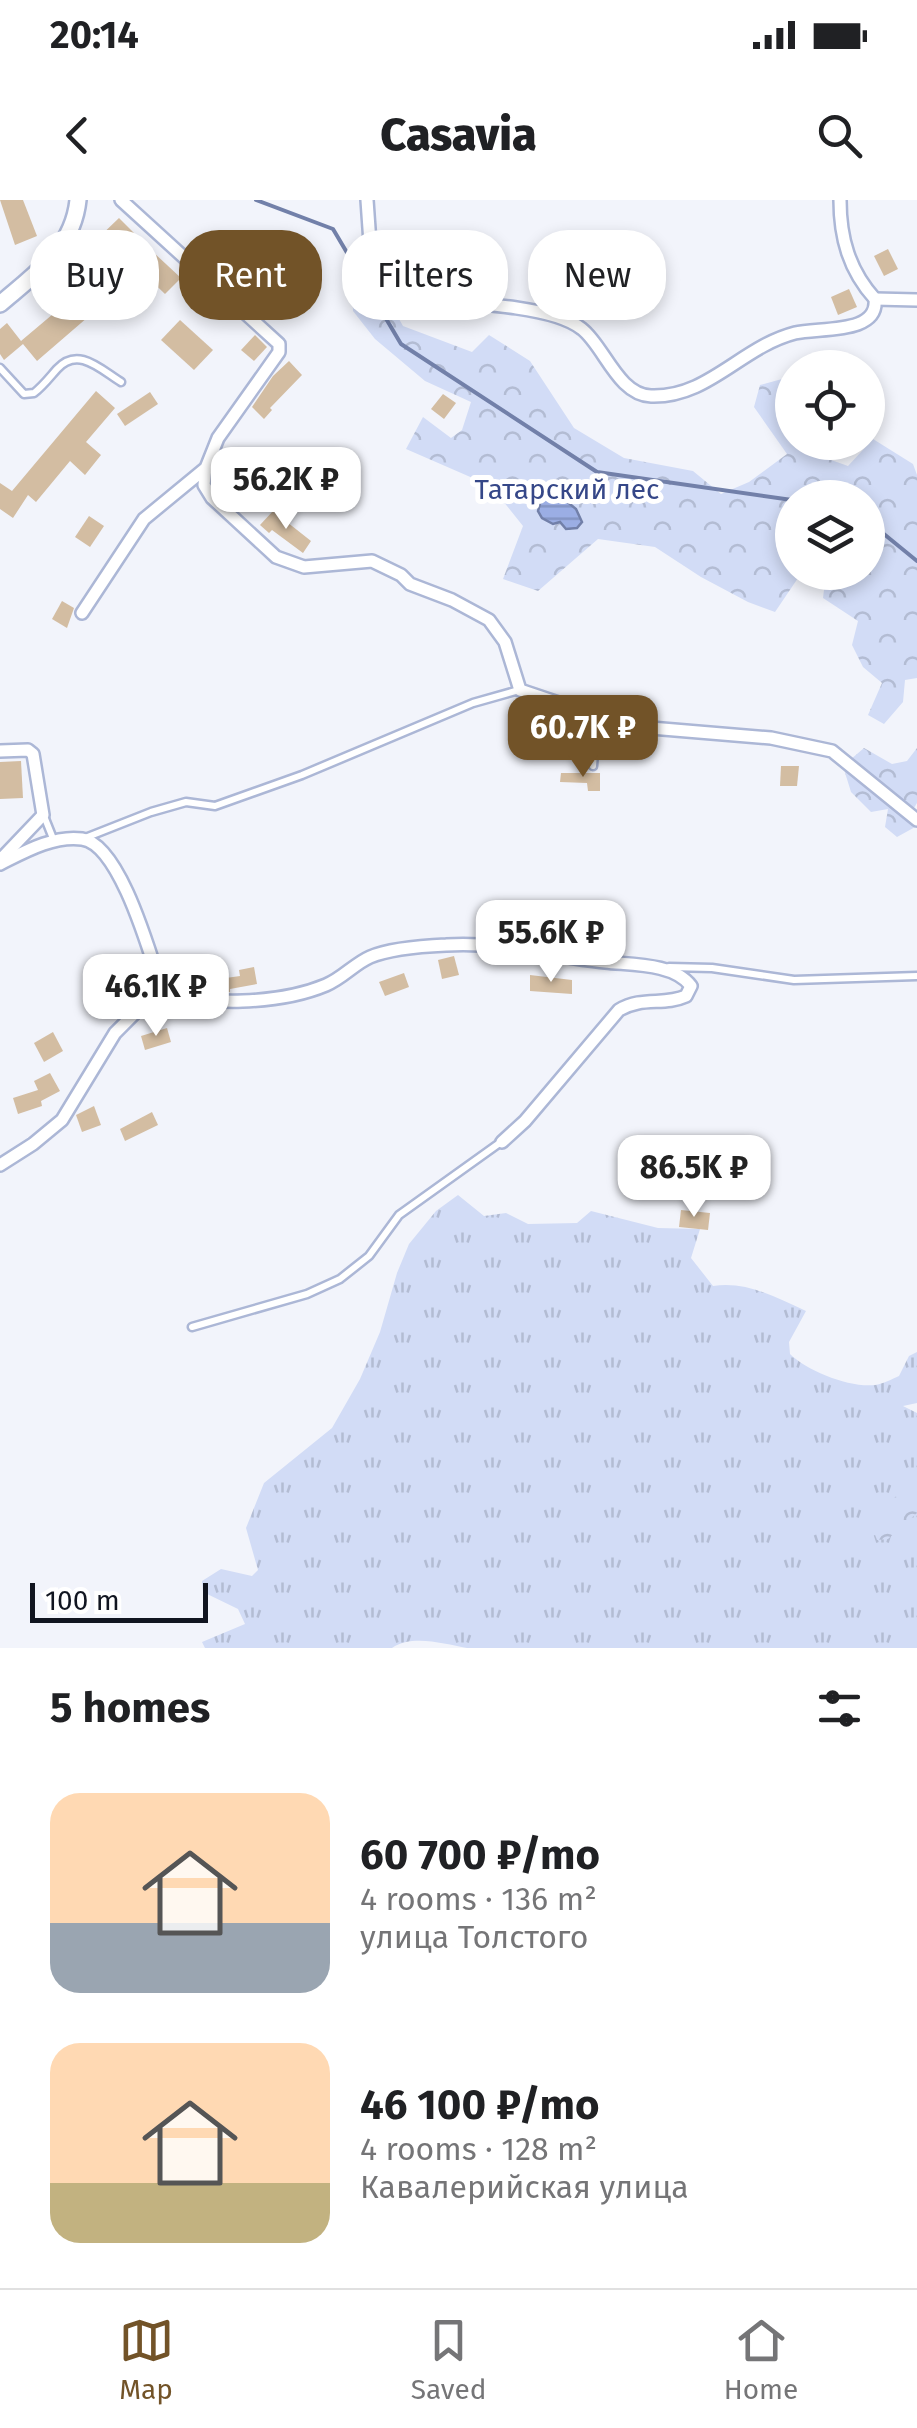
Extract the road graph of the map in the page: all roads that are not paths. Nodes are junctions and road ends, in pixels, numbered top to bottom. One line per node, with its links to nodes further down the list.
1 (78, 200): 7 (street)
2 (121, 200): 10 (street)
3 (367, 200): 5 (street)
4 (840, 200): 5 (street)
5 (876, 299): 6 (street)
6 (917, 300)
7 (0, 304)
8 (0, 368): 9 (lane)
9 (120, 382)
10 (206, 468): 11 (street); 12 (street)
11 (82, 613)
12 (520, 690): 13 (street); 18 (lane)
13 (597, 716): 15 (lane); 17 (street)
14 (0, 751): 16 (street)
15 (593, 766)
16 (43, 814): 19 (lane); 20 (street)
17 (917, 820)
18 (84, 839): 19 (street); 23 (street)
19 (54, 841): 20 (street)
20 (0, 862)
21 (653, 967): 22 (lane); 23 (street); 24 (street)
22 (917, 976)
23 (162, 988): 25 (street)
24 (502, 1142): 26 (lane)
25 (0, 1164)
26 (192, 1327)

